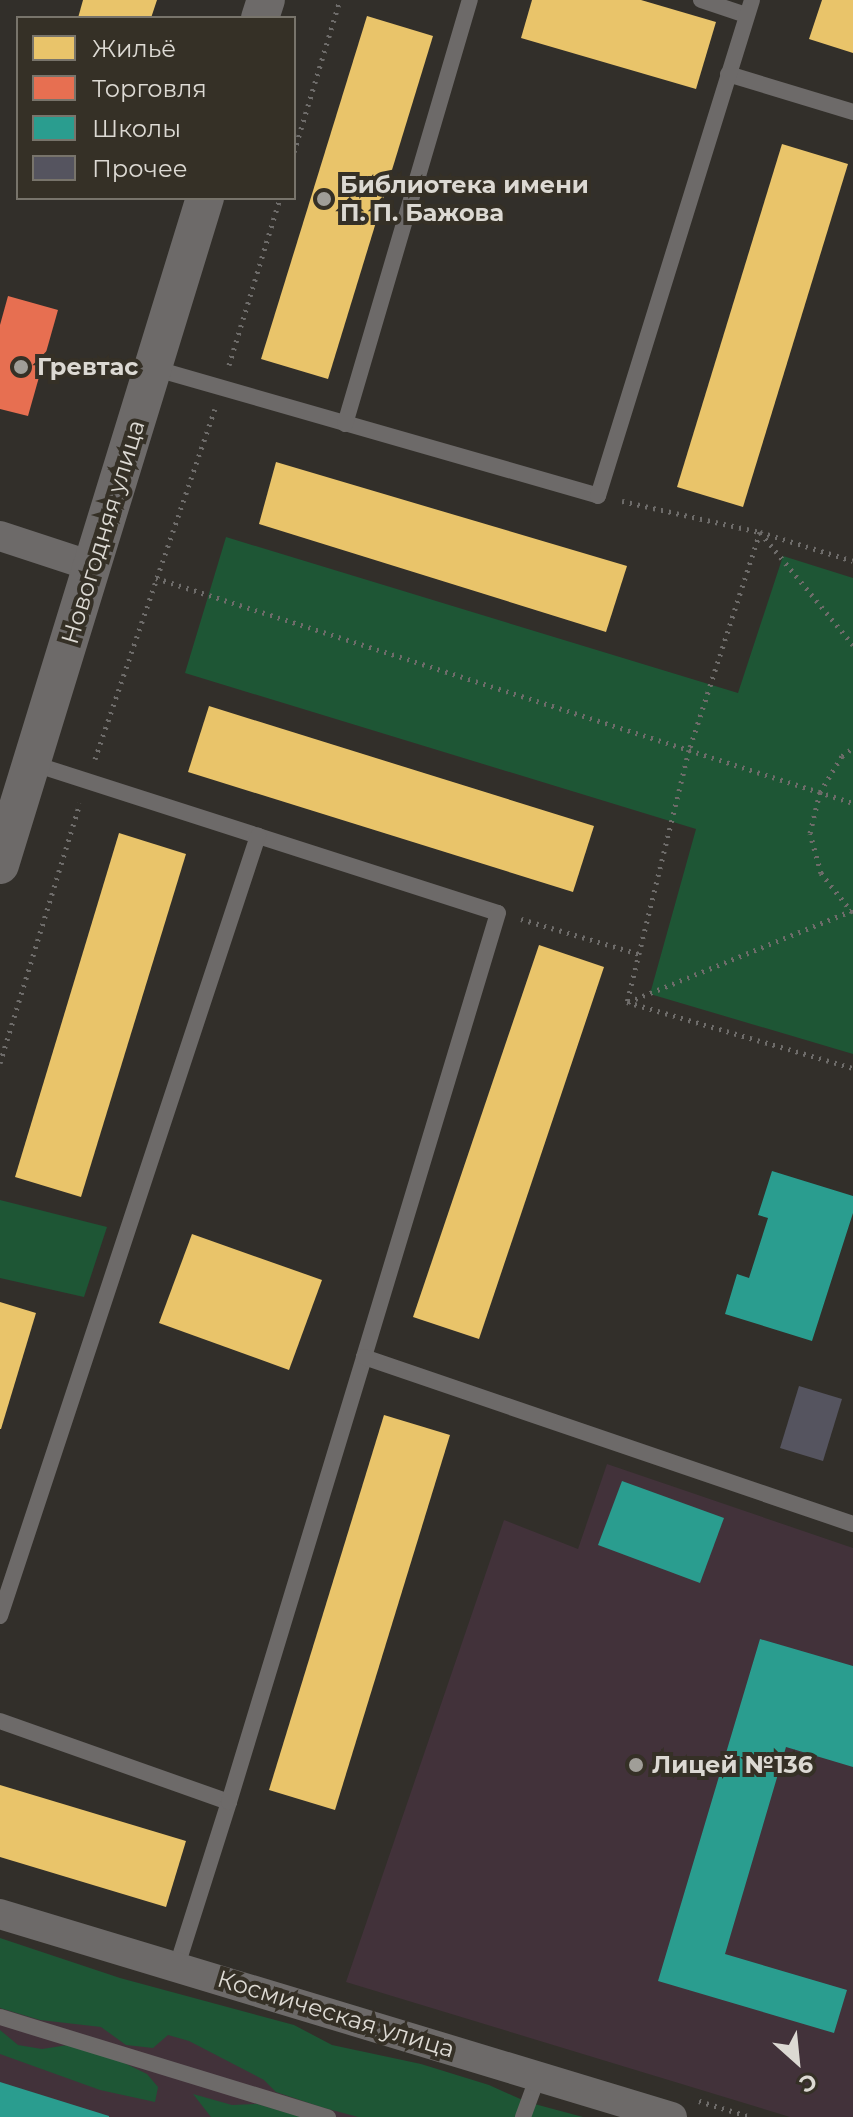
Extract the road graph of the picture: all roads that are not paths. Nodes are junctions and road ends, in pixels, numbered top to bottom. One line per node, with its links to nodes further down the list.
1 (470, 0): 8 (lane)
2 (701, 0): 3 (lane)
3 (749, 8): 4 (lane)
4 (728, 74): 5 (lane); 8 (lane)
5 (853, 112)
6 (204, 200): 7 (street, Новогодняя улица)
7 (153, 368): 8 (lane); 10 (street, Новогодняя улица)
8 (345, 424)
9 (0, 536): 10 (street)
10 (92, 566): 11 (street, Новогодняя улица)
11 (31, 763): 12 (lane); 13 (street, Новогодняя улица)
12 (258, 836): 14 (lane); 16 (lane)
13 (0, 865)
14 (364, 1357): 15 (lane); 18 (lane)
15 (853, 1524)
16 (0, 1616)
17 (0, 1721): 18 (lane)
18 (229, 1802): 20 (lane)
19 (0, 1914): 20 (street, Космическая улица)
20 (177, 1966): 22 (street, Космическая улица)
21 (0, 2017): 23 (lane)
22 (538, 2076): 24 (lane); 25 (street, Космическая улица)
23 (328, 2117)
24 (523, 2117)
25 (672, 2117)

